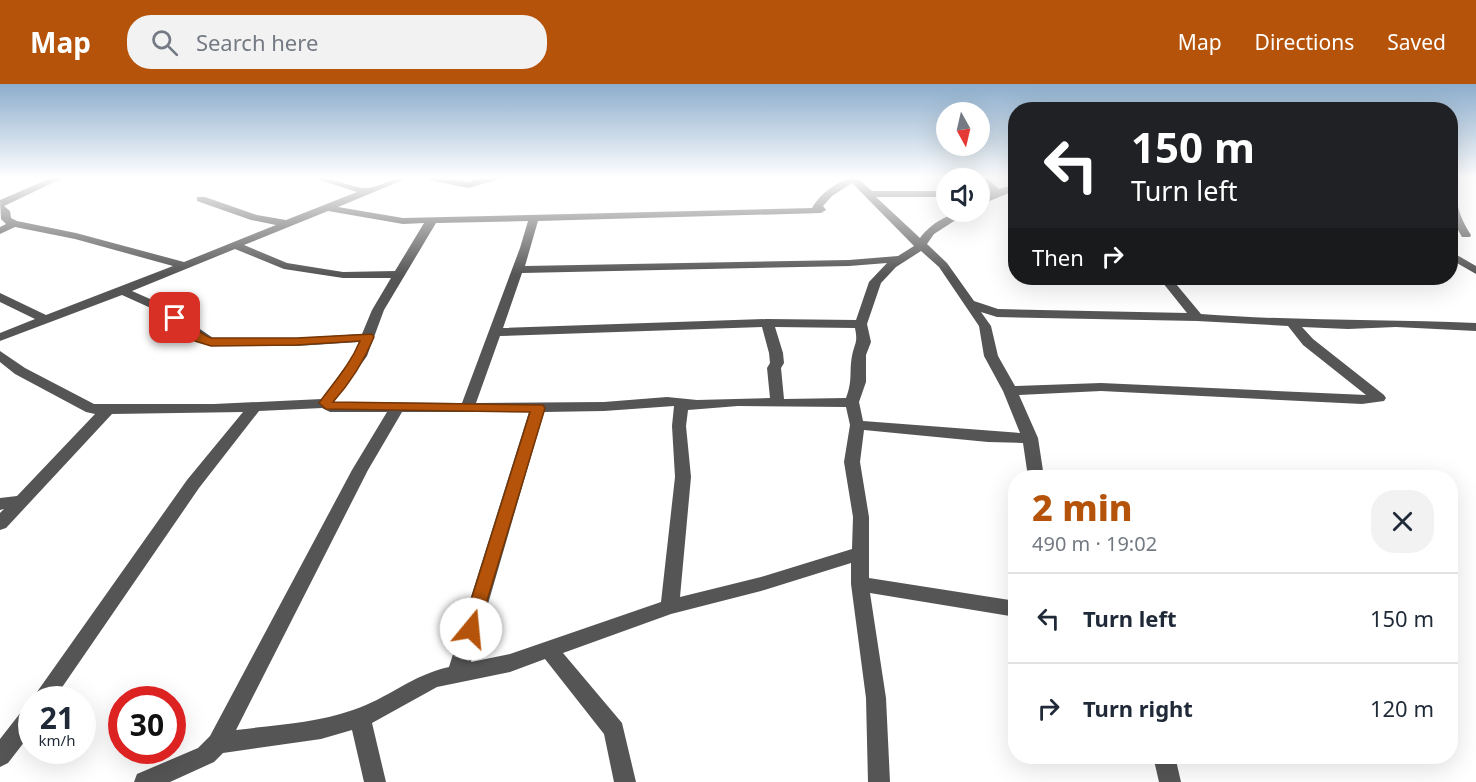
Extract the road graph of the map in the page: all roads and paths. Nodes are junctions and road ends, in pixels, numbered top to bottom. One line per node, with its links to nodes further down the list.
1 (4, 211): 12 (street)
2 (234, 211): 10 (street)
3 (319, 211): 10 (street)
4 (351, 211): 8 (street)
5 (816, 211): 7 (street)
6 (884, 211): 15 (street)
7 (534, 218): 8 (street); 20 (street)
8 (433, 220): 22 (street)
9 (946, 222): 15 (street)
10 (286, 223): 16 (street)
11 (1458, 223): 14 (street)
12 (14, 224): 13 (street); 19 (street)
13 (0, 231)
14 (1471, 236)
15 (921, 244): 17 (street); 26 (street)
16 (234, 245): 19 (street); 22 (street)
17 (901, 259): 20 (street); 32 (street)
18 (1458, 260): 21 (street)
19 (182, 265): 24 (street)
20 (517, 270): 35 (street)
21 (1476, 272)
22 (401, 274): 37 (street)
23 (1171, 285): 28 (street)
24 (122, 291): 29 (street); 37 (street)
25 (0, 297): 29 (street)
26 (972, 304): 27 (street); 33 (street)
27 (996, 313): 28 (street); 33 (street)
28 (1197, 317): 31 (street)
29 (46, 320): 36 (street)
30 (766, 323): 32 (street); 35 (street); 40 (street)
31 (1292, 323): 34 (street); 39 (street)
32 (861, 324): 41 (street)
33 (985, 326): 39 (street)
34 (1476, 327)
35 (496, 332): 43 (street)
36 (0, 337)
37 (368, 337): 42 (street)
38 (0, 355): 48 (street)
39 (1010, 391): 50 (street)
40 (777, 401): 41 (street); 44 (street)
41 (852, 402): 49 (street)
42 (326, 403): 45 (street); 46 (street)
43 (468, 406): 46 (street); 47 (street)
44 (681, 406): 47 (street); 57 (street)
45 (255, 407): 48 (street); 61 (street)
46 (397, 408): 64 (street)
47 (538, 408): 60 (street)
48 (108, 409): 52 (street)
49 (857, 425): 50 (street); 55 (street)
50 (1030, 438): 51 (street)
51 (1035, 470)
52 (22, 501): 53 (street); 54 (street)
53 (0, 504)
54 (0, 524)
55 (862, 553): 56 (street); 57 (street)
56 (860, 584): 58 (street); 70 (street)
57 (670, 607): 59 (street)
58 (1008, 608)
59 (548, 649): 60 (street); 69 (street)
60 (457, 675): 62 (street)
61 (51, 686)
62 (360, 718): 64 (street); 68 (street)
63 (18, 732): 65 (street)
64 (218, 743): 67 (street)
65 (0, 756)
66 (1166, 764): 71 (street)
67 (145, 782)
68 (375, 782)
69 (625, 782)
70 (879, 782)
71 (1170, 782)

